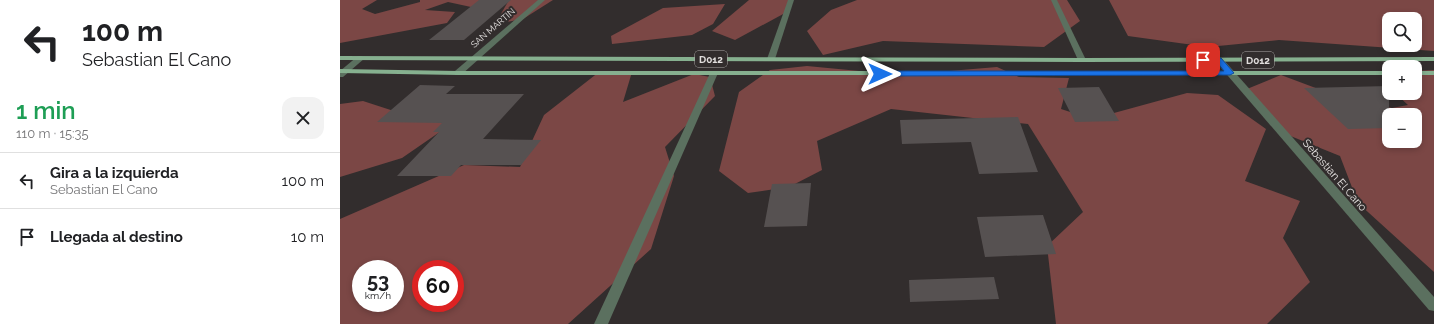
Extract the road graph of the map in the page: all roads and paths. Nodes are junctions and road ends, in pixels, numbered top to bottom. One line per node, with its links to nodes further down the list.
1 (542, 0): 6 (street, SAN MARTIN)
2 (791, 0): 7 (street)
3 (1054, 0): 9 (street)
4 (340, 58): 5 (main road, D012)
5 (362, 58): 6 (main road, D012); 11 (street)
6 (474, 58): 7 (main road, D012); 12 (street, SAN MARTIN)
7 (771, 59): 9 (main road, D012)
8 (1434, 59): 10 (main road, D012)
9 (1082, 60): 10 (main road, D012)
10 (1219, 60): 13 (street, Sebastian El Cano)
11 (342, 72): 12 (main road, D012)
12 (458, 73): 15 (main road, D012)
13 (1230, 73): 14 (main road, D012); 15 (main road, D012); 18 (street, Sebastian El Cano)
14 (1382, 73)
15 (714, 74): 19 (street)
16 (1422, 74): 17 (main road)
17 (1434, 74)
18 (1434, 306)
19 (601, 324)

